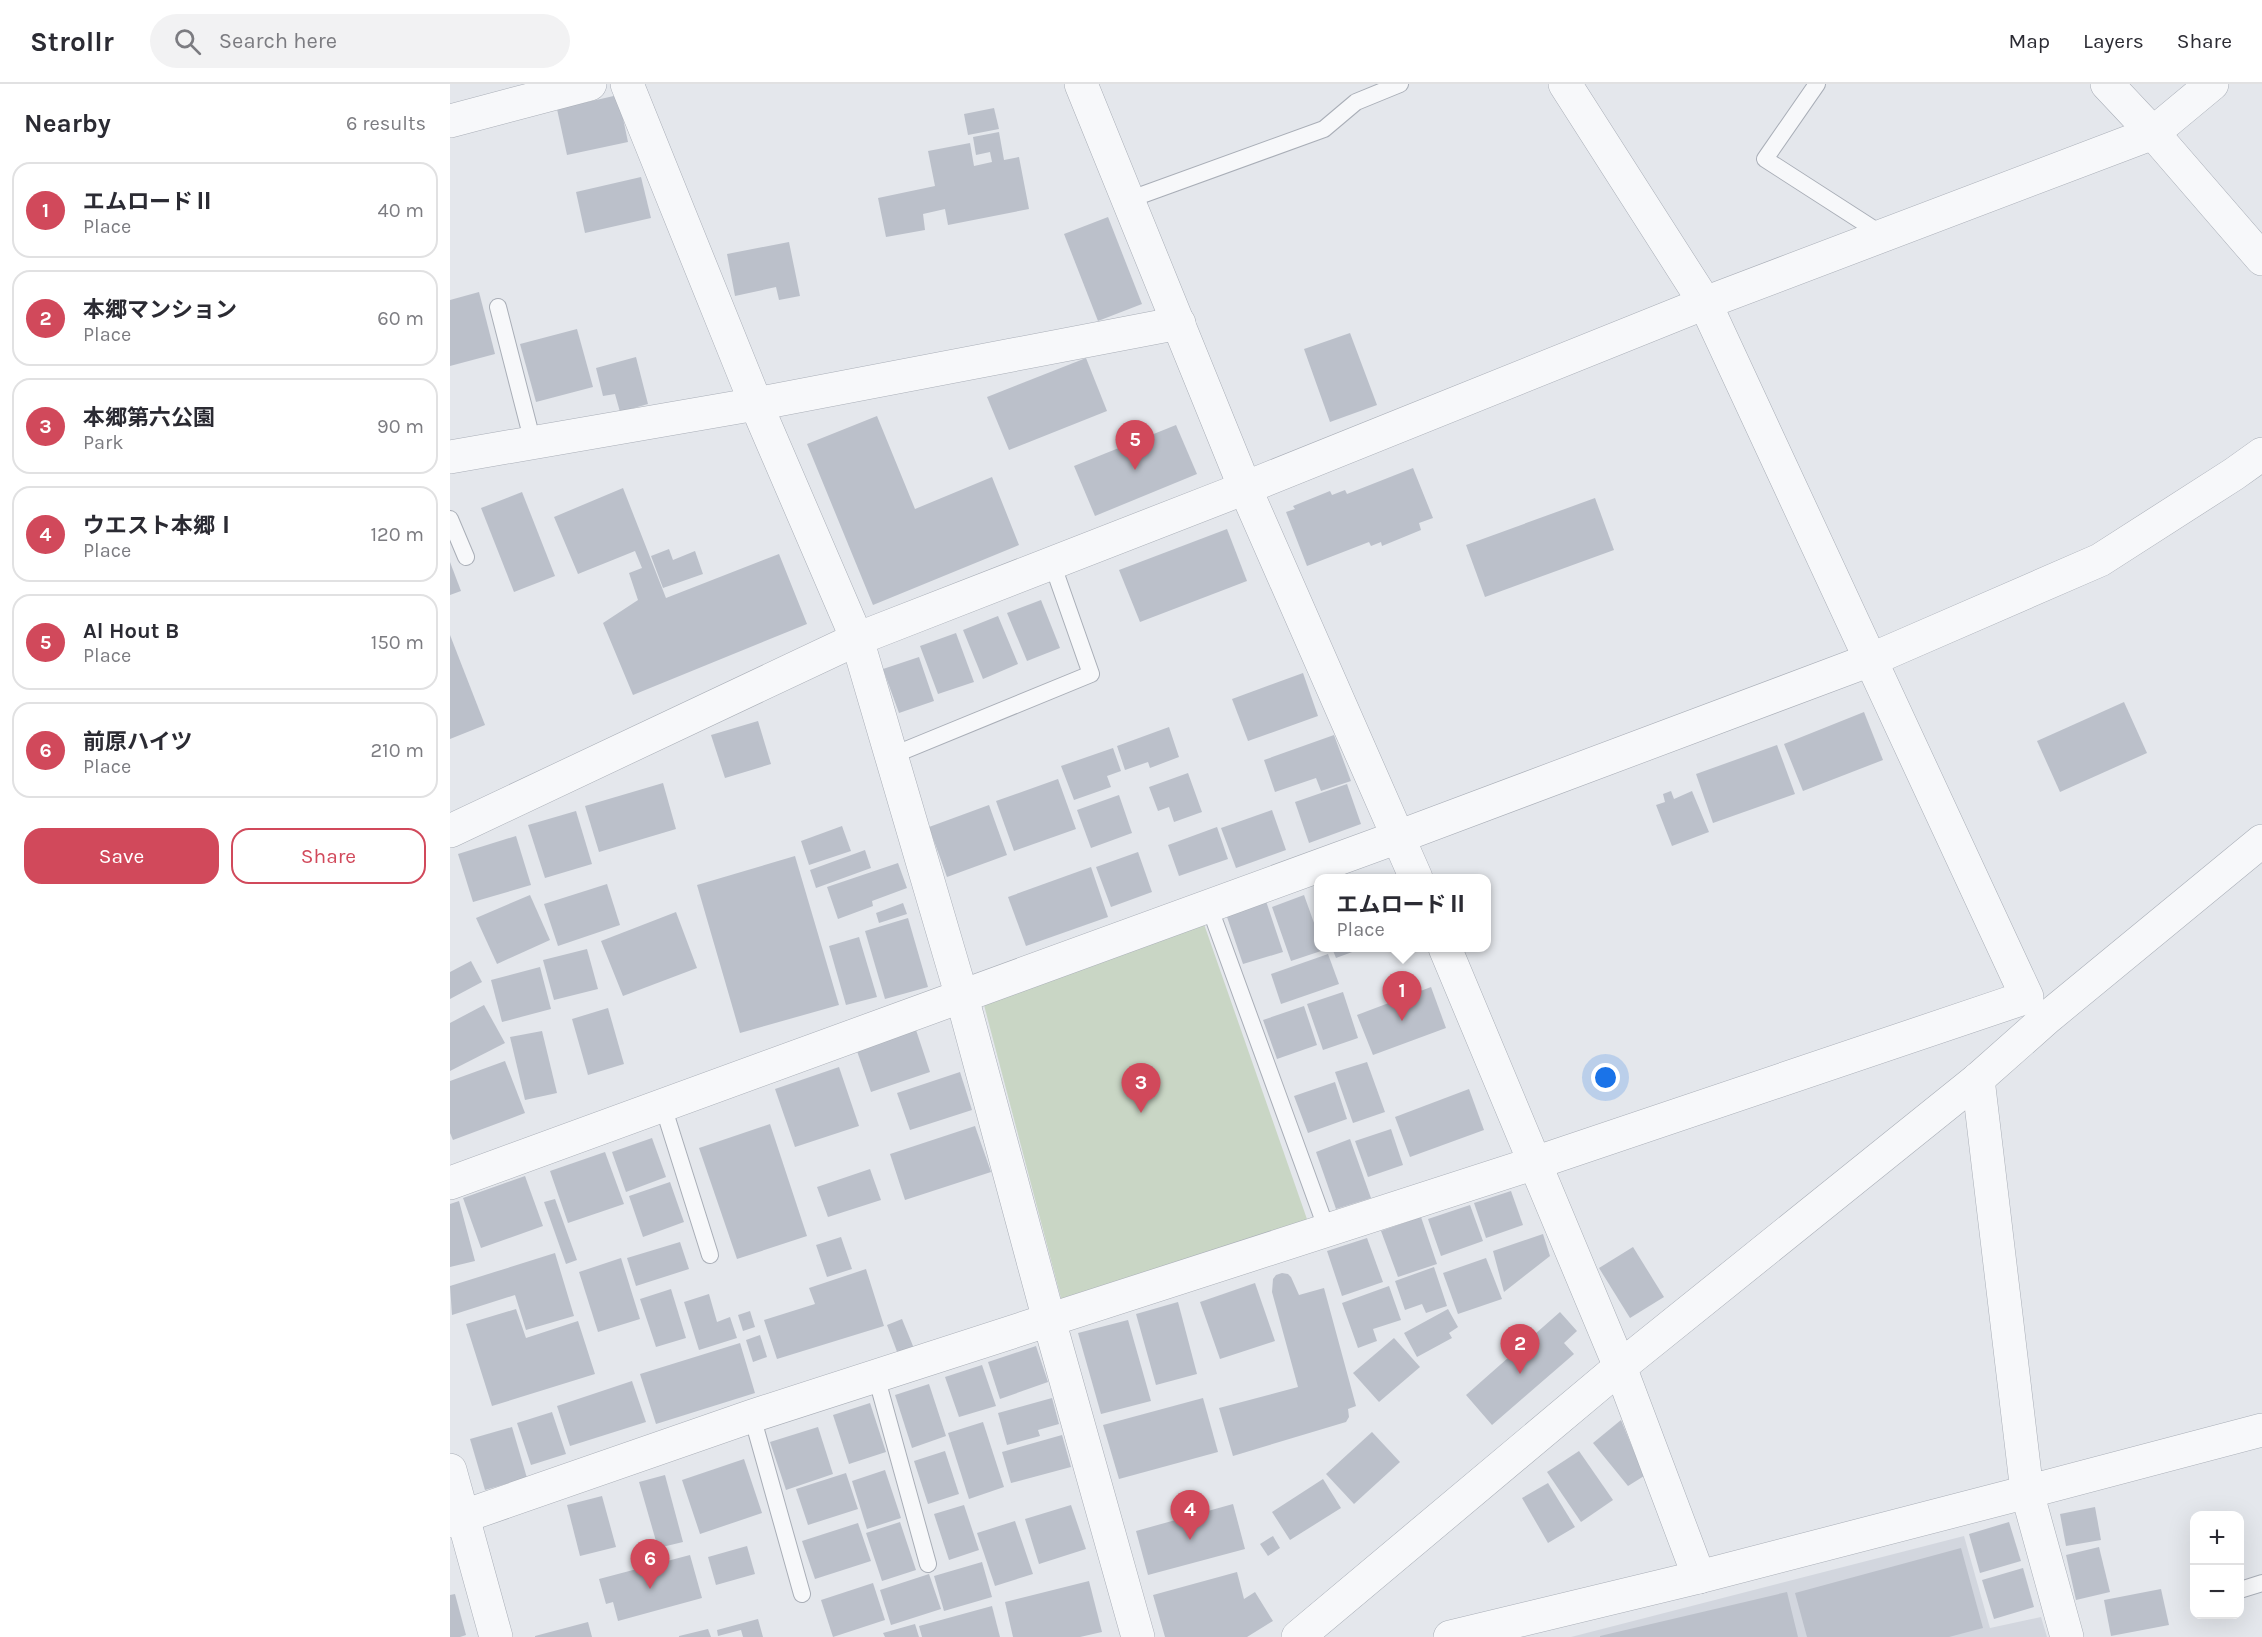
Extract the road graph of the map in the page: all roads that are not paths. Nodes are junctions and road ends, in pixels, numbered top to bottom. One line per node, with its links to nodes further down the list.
1 (590, 84): 9 (street)
2 (627, 84): 17 (street)
3 (1081, 84): 11 (street)
4 (1400, 84): 11 (lane)
5 (1565, 84): 14 (street)
6 (1817, 84): 12 (lane)
7 (2107, 84): 10 (street)
8 (2212, 84): 10 (street)
9 (450, 121)
10 (2153, 133): 12 (street); 13 (street)
11 (1128, 200): 16 (street)
12 (1883, 236): 14 (street)
13 (2262, 259)
14 (1705, 303): 21 (street); 26 (street)
15 (498, 307): 18 (lane)
16 (1179, 323): 17 (street); 21 (street)
17 (756, 404): 18 (street); 25 (street)
18 (533, 443): 20 (street)
19 (2262, 454): 26 (street)
20 (450, 458)
21 (1245, 488): 24 (street); 29 (street)
22 (450, 519): 23 (lane)
23 (466, 557)
24 (1052, 563): 25 (street); 27 (lane)
25 (857, 639): 27 (street); 28 (street)
26 (1869, 660): 29 (street); 35 (street)
27 (891, 756): 34 (street)
28 (450, 831)
29 (1398, 837): 31 (street); 32 (street)
30 (2262, 841): 35 (street)
31 (1414, 874)
32 (1209, 906): 34 (street); 40 (lane)
33 (1447, 952): 38 (street)
34 (962, 997): 37 (street); 42 (street)
35 (2037, 1007): 36 (street); 38 (street)
36 (1978, 1079): 43 (street); 48 (street)
37 (663, 1106): 39 (street); 41 (lane)
38 (1535, 1163): 40 (street); 43 (street)
39 (450, 1183)
40 (1327, 1230): 42 (street)
41 (710, 1255)
42 (1049, 1320): 44 (street); 56 (street)
43 (1620, 1367): 51 (street); 57 (street)
44 (876, 1376): 45 (street); 50 (lane)
45 (752, 1416): 49 (street); 54 (lane)
46 (2262, 1430): 48 (street)
47 (450, 1470): 49 (street)
48 (2027, 1492): 51 (street); 59 (street)
49 (456, 1520): 55 (street)
50 (928, 1564)
51 (1699, 1577): 58 (street)
52 (2262, 1583): 53 (lane)
53 (2244, 1589)
54 (802, 1594)
55 (496, 1637)
56 (1138, 1637)
57 (1298, 1637)
58 (1450, 1637)
59 (2067, 1637)

